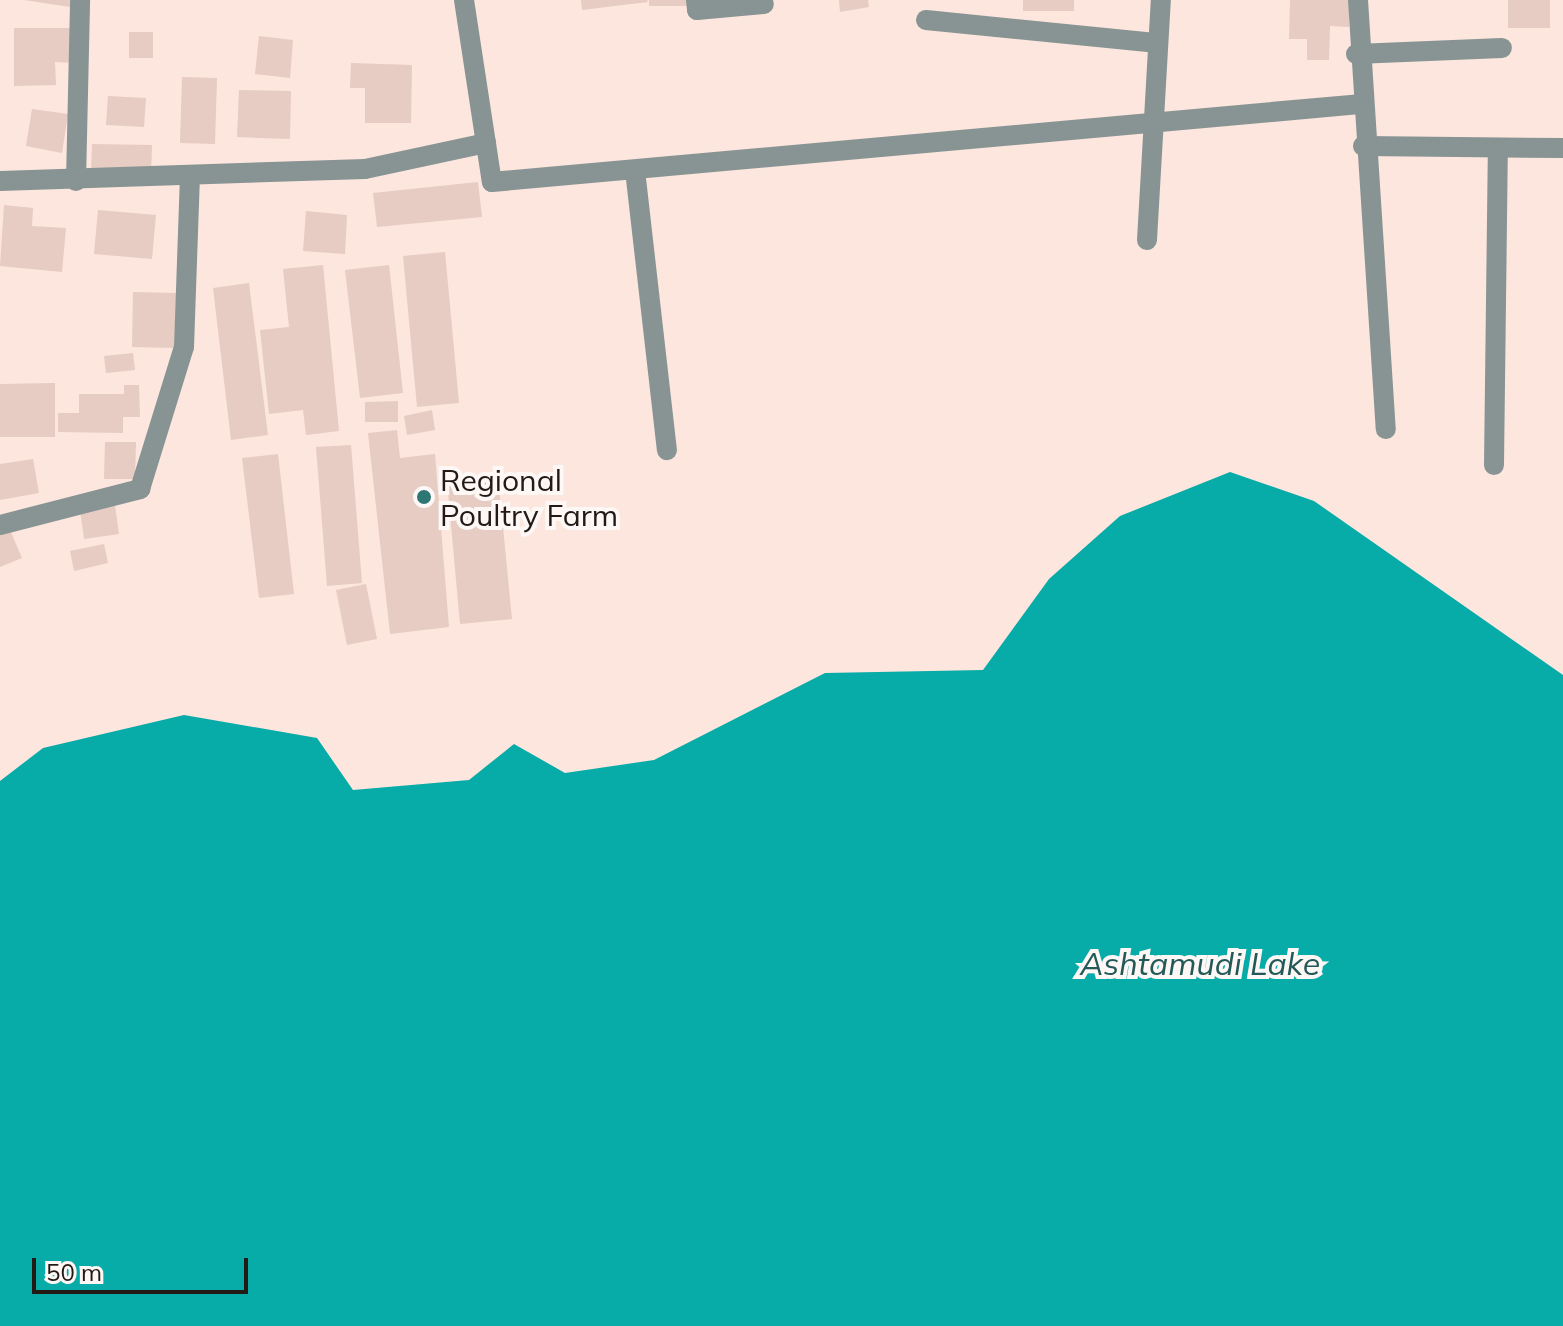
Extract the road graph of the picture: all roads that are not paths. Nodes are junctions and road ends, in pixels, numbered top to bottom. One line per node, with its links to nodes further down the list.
1 (80, 0): 20 (street)
2 (464, 0): 13 (street)
3 (696, 0): 6 (street)
4 (1161, 0): 8 (street)
5 (1358, 0): 10 (street)
6 (764, 4)
7 (926, 20): 8 (street)
8 (1158, 43): 12 (street)
9 (1502, 48): 10 (street)
10 (1356, 54): 11 (street)
11 (1360, 104): 12 (street); 14 (street)
12 (1154, 123): 17 (street); 21 (street)
13 (486, 143): 17 (street); 18 (street)
14 (1363, 146): 15 (street); 22 (street)
15 (1498, 148): 16 (street); 24 (street)
16 (1563, 148)
17 (635, 170): 23 (street)
18 (190, 178): 20 (street); 25 (street)
19 (0, 181): 20 (street)
20 (76, 181)
21 (1147, 240)
22 (1386, 429)
23 (667, 450)
24 (1494, 465)
25 (0, 525)

